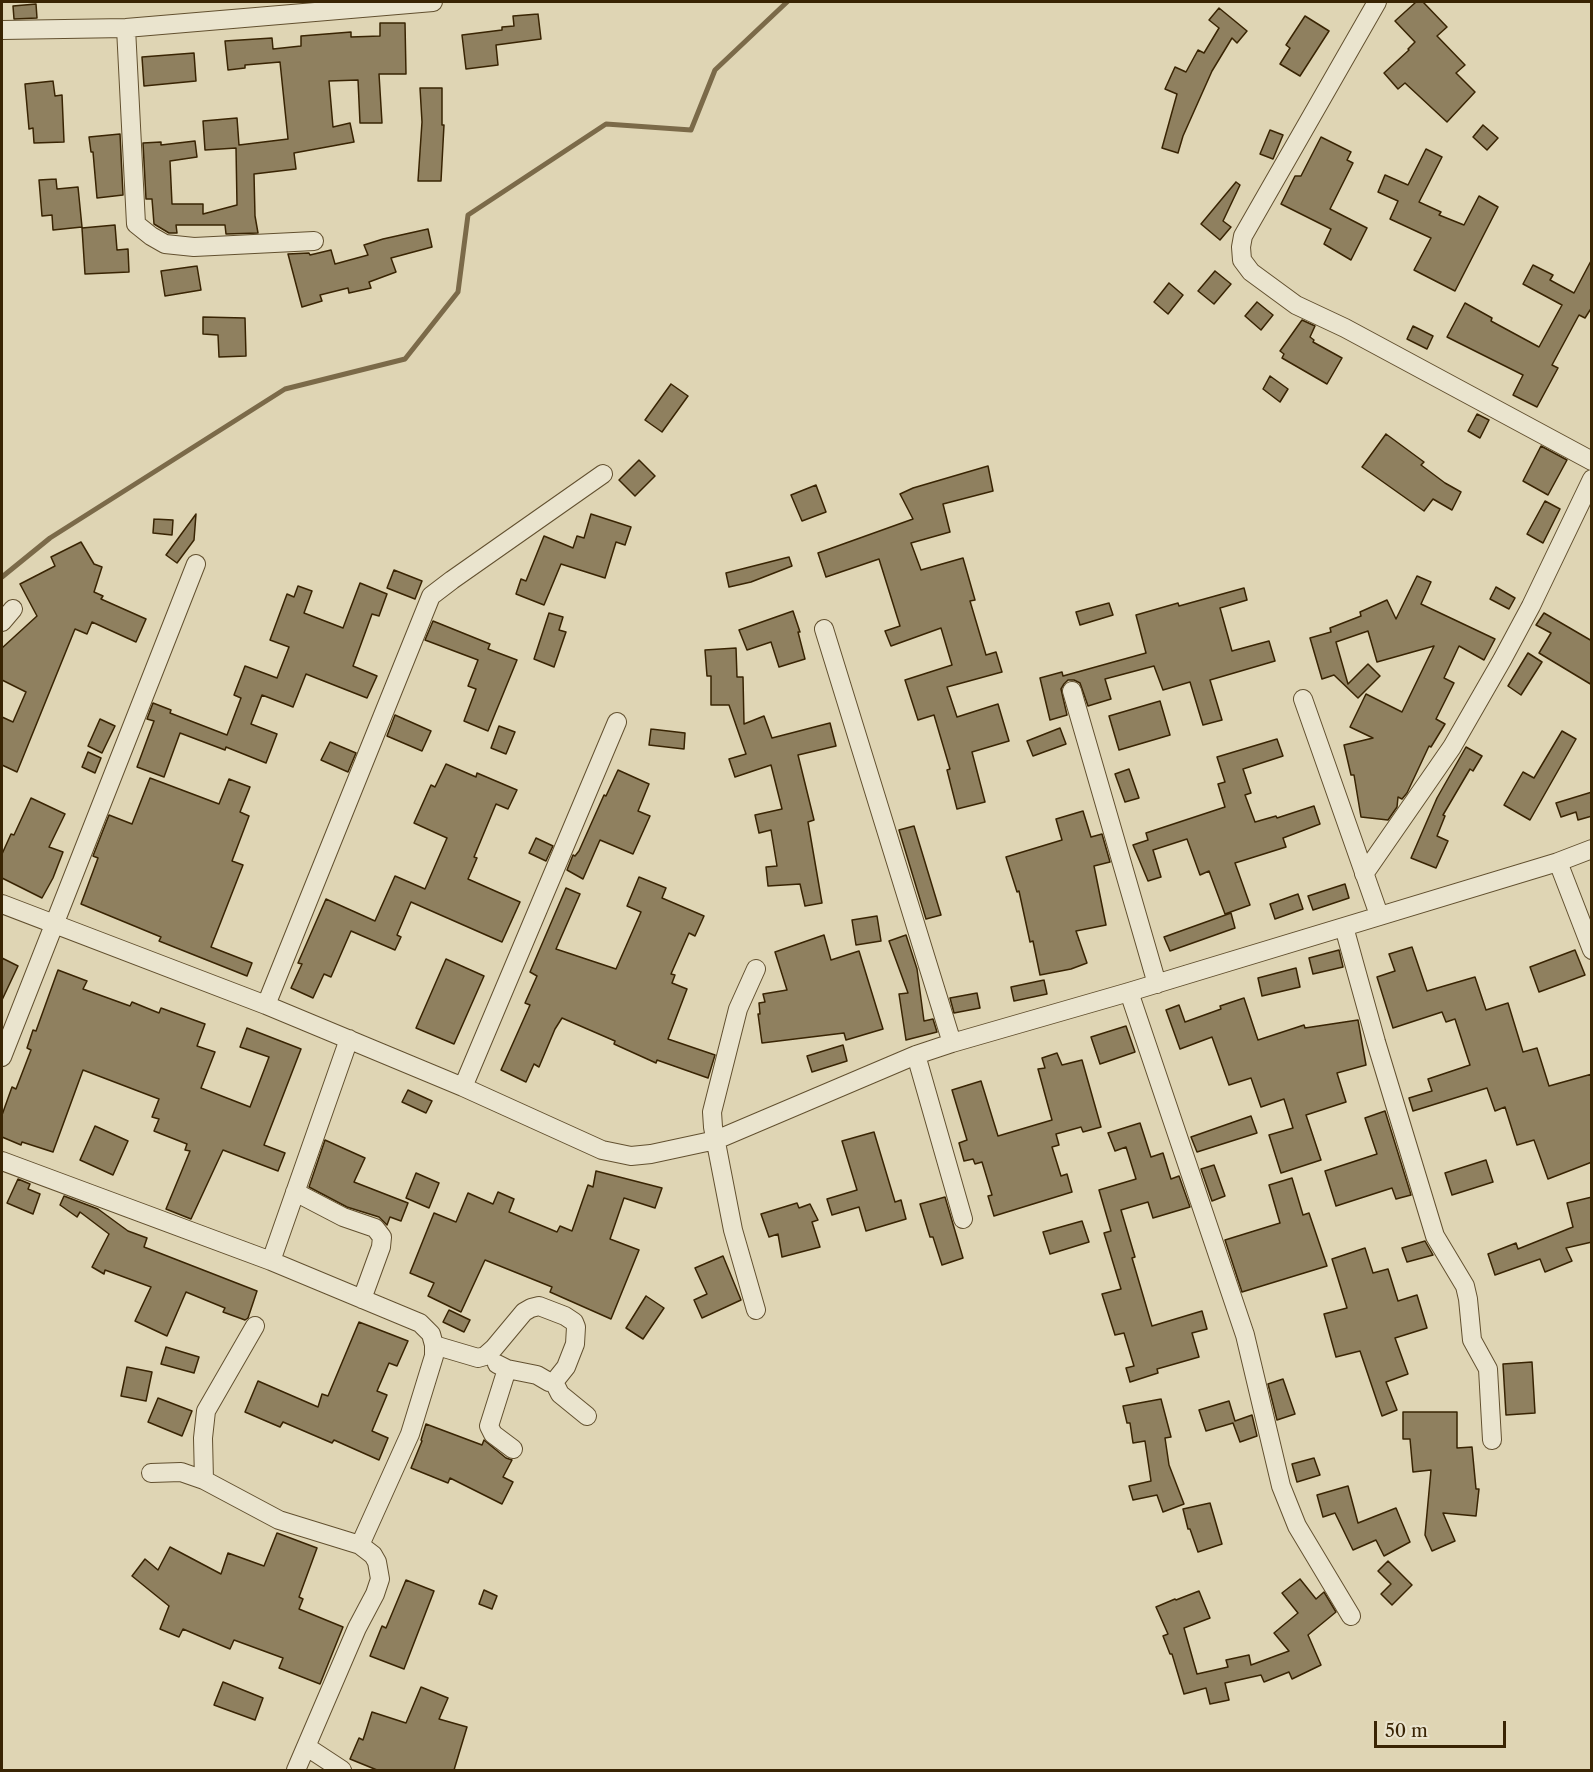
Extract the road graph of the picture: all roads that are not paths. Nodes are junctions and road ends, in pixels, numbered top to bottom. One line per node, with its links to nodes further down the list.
1 (433, 2): 3 (street)
2 (1377, 2): 6 (street)
3 (126, 28): 4 (street); 5 (street)
4 (2, 30)
5 (314, 241)
6 (1592, 461)
7 (603, 474): 25 (street)
8 (1592, 480): 16 (street)
9 (196, 564): 19 (street)
10 (824, 629): 27 (street)
11 (1072, 691): 23 (street)
12 (1303, 699): 16 (street)
13 (617, 722): 30 (street)
14 (1592, 849): 15 (street)
15 (1558, 862): 18 (street); 21 (street)
16 (1364, 874): 18 (street)
17 (2, 904): 19 (street)
18 (1379, 915): 20 (street)
19 (55, 925): 25 (street); 29 (street)
20 (1344, 927): 23 (street); 44 (street)
21 (1592, 950)
22 (756, 969): 31 (street)
23 (1156, 984): 24 (street)
24 (1129, 992): 27 (street); 49 (street)
25 (266, 1005): 26 (street)
26 (349, 1039): 30 (street); 33 (street)
27 (952, 1043): 28 (street)
28 (916, 1055): 31 (street); 34 (street)
29 (2, 1057)
30 (463, 1087): 31 (street)
31 (716, 1140): 37 (street)
32 (2, 1161): 35 (street)
33 (295, 1192): 35 (street); 36 (street)
34 (963, 1219)
35 (271, 1261): 36 (street)
36 (362, 1299): 39 (street)
37 (756, 1310)
38 (255, 1326): 47 (street)
39 (434, 1345): 40 (street); 48 (street)
40 (485, 1356): 41 (street); 42 (street)
41 (507, 1369): 42 (street); 45 (street)
42 (554, 1382): 43 (street)
43 (587, 1416)
44 (1492, 1440)
45 (513, 1449)
46 (151, 1473): 47 (street)
47 (204, 1480): 48 (street)
48 (360, 1545): 50 (street)
49 (1350, 1616)
50 (307, 1747): 51 (street); 52 (street)
51 (296, 1770)
52 (342, 1770)

